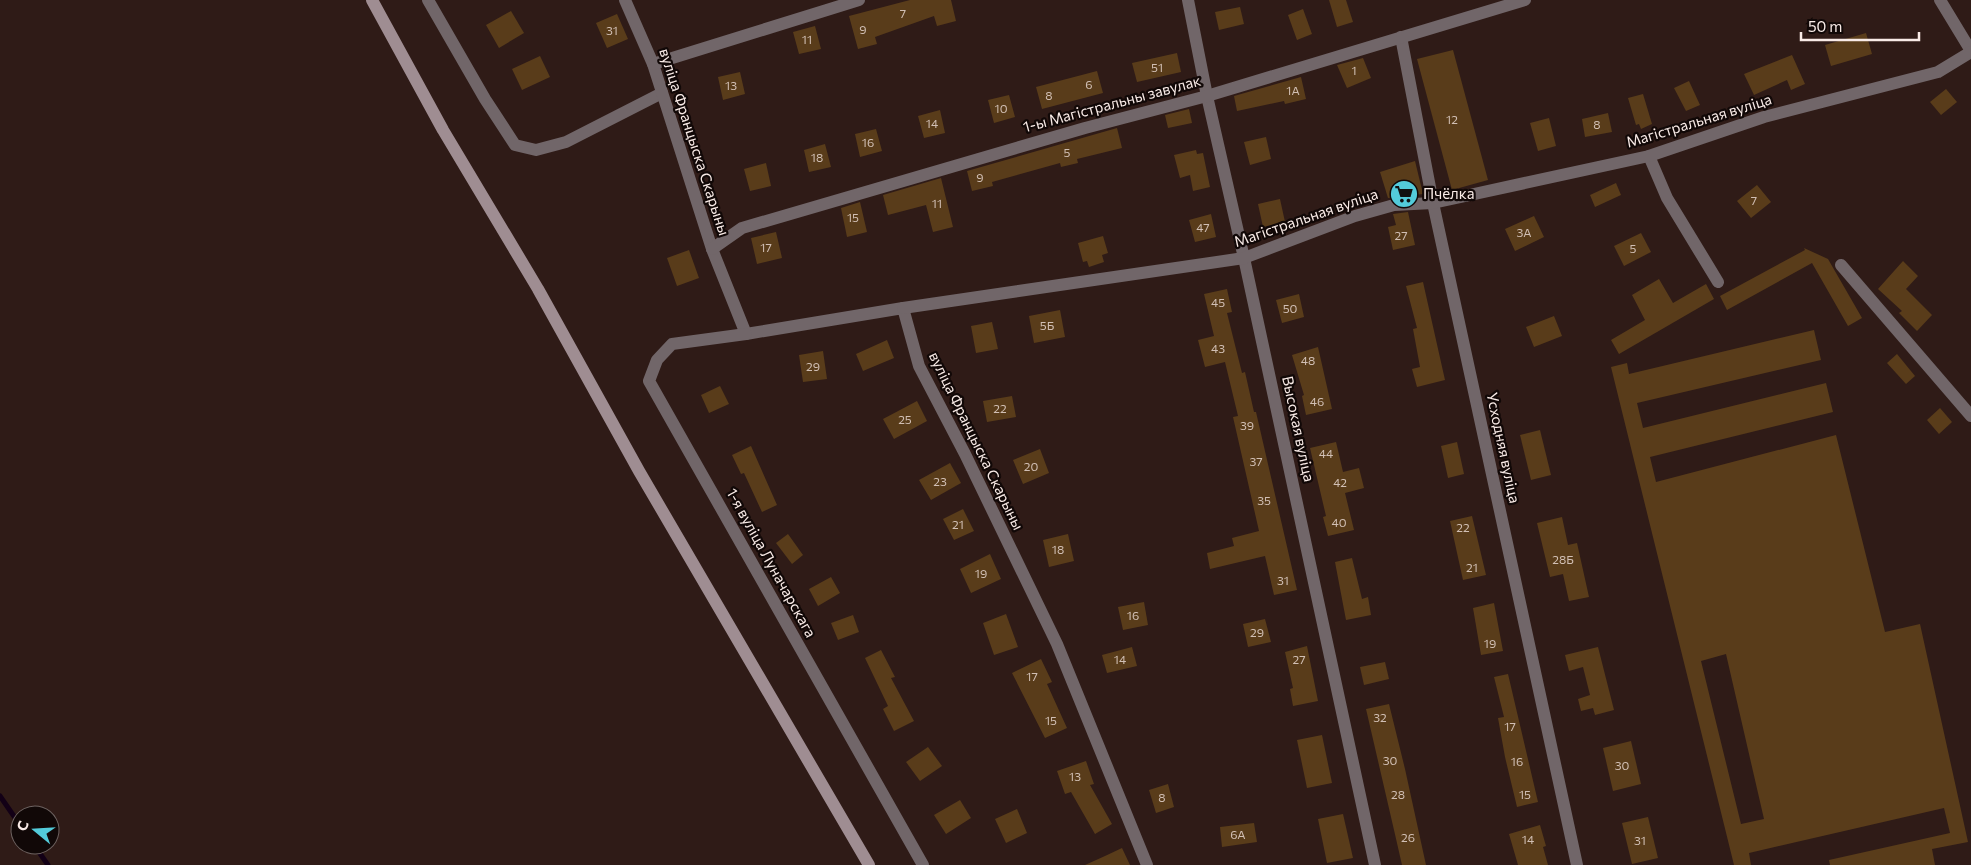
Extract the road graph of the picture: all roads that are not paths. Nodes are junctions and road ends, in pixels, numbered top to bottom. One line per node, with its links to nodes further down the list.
1 (372, 0): 22 (street)
2 (428, 0): 11 (street)
3 (625, 0): 10 (street, вуліца Францыска Скарыны)
4 (859, 0): 10 (street)
5 (1188, 0): 12 (street, Высокая вуліца)
6 (1525, 0): 8 (street, 1-ы Магістральны завулак)
7 (1940, 0): 9 (street)
8 (1400, 37): 12 (street, 1-ы Магістральны завулак); 14 (street, Усходняя вуліца)
9 (1971, 52): 13 (street, Магістральная вуліца)
10 (653, 64): 11 (street, вуліца Францыска Скарыны)
11 (662, 93): 15 (street, вуліца Францыска Скарыны)
12 (1207, 96): 15 (street, 1-ы Магістральны завулак); 16 (street, Высокая вуліца)
13 (1650, 156): 14 (street, Магістральная вуліца); 18 (street)
14 (1434, 203): 16 (street, Магістральная вуліца); 26 (street, Усходняя вуліца)
15 (712, 248): 20 (street, вуліца Францыска Скарыны)
16 (1244, 258): 19 (street, Магістральная вуліца); 25 (street, Высокая вуліца)
17 (1841, 264): 21 (street)
18 (1718, 282)
19 (903, 308): 20 (street); 24 (street, вуліца Францыска Скарыны)
20 (746, 334): 23 (street, 1-я вуліца Луначарскага)
21 (1971, 416)
22 (869, 865)
23 (923, 865)
24 (1147, 865)
25 (1375, 865)
26 (1577, 865)

